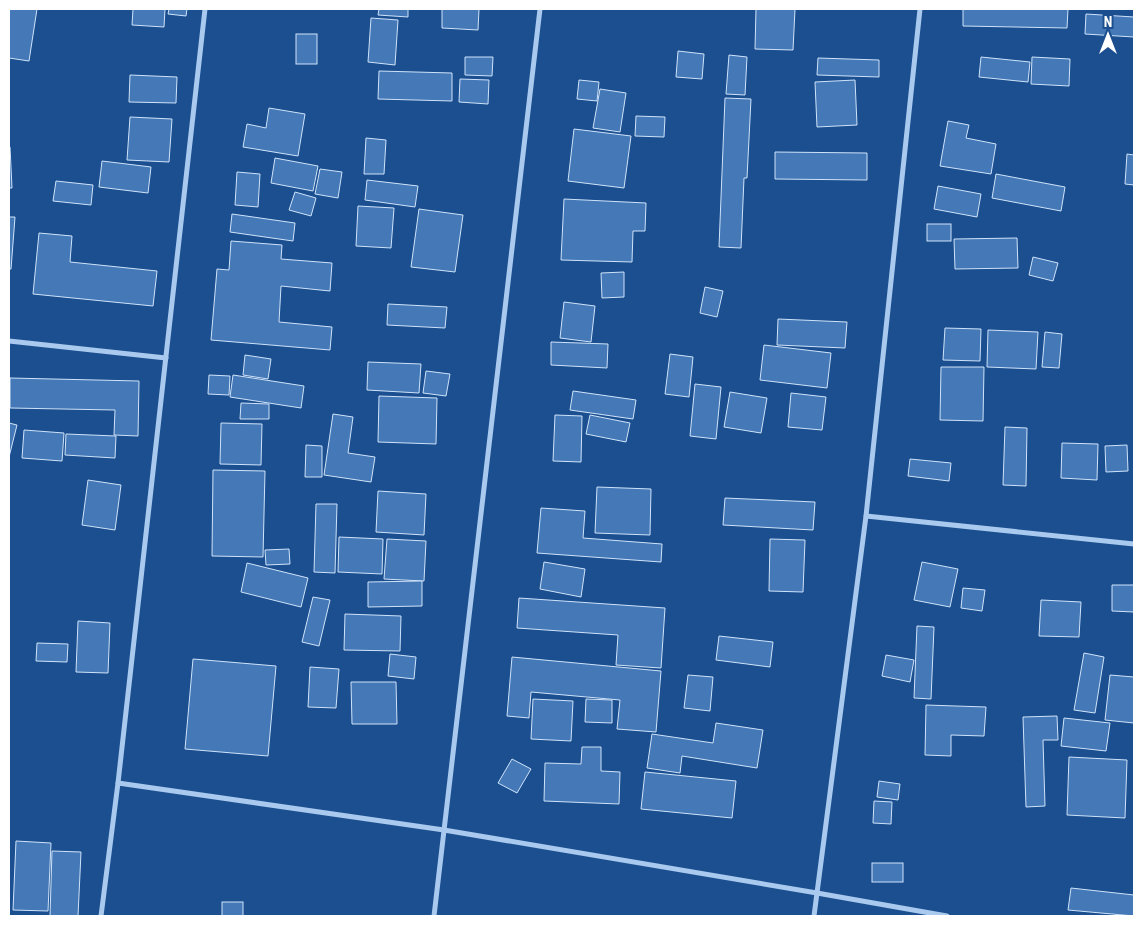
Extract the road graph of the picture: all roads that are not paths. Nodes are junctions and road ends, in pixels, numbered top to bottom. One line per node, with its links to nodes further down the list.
1 (205, 9): 5 (street)
2 (540, 9): 9 (street)
3 (920, 9): 6 (street)
4 (9, 341): 5 (street)
5 (166, 358): 8 (street)
6 (866, 516): 7 (street); 10 (street)
7 (1134, 544)
8 (118, 782): 9 (street); 11 (street)
9 (444, 830): 10 (street); 12 (street)
10 (817, 893): 13 (street); 14 (street)
11 (101, 916)
12 (434, 916)
13 (814, 916)
14 (947, 916)

